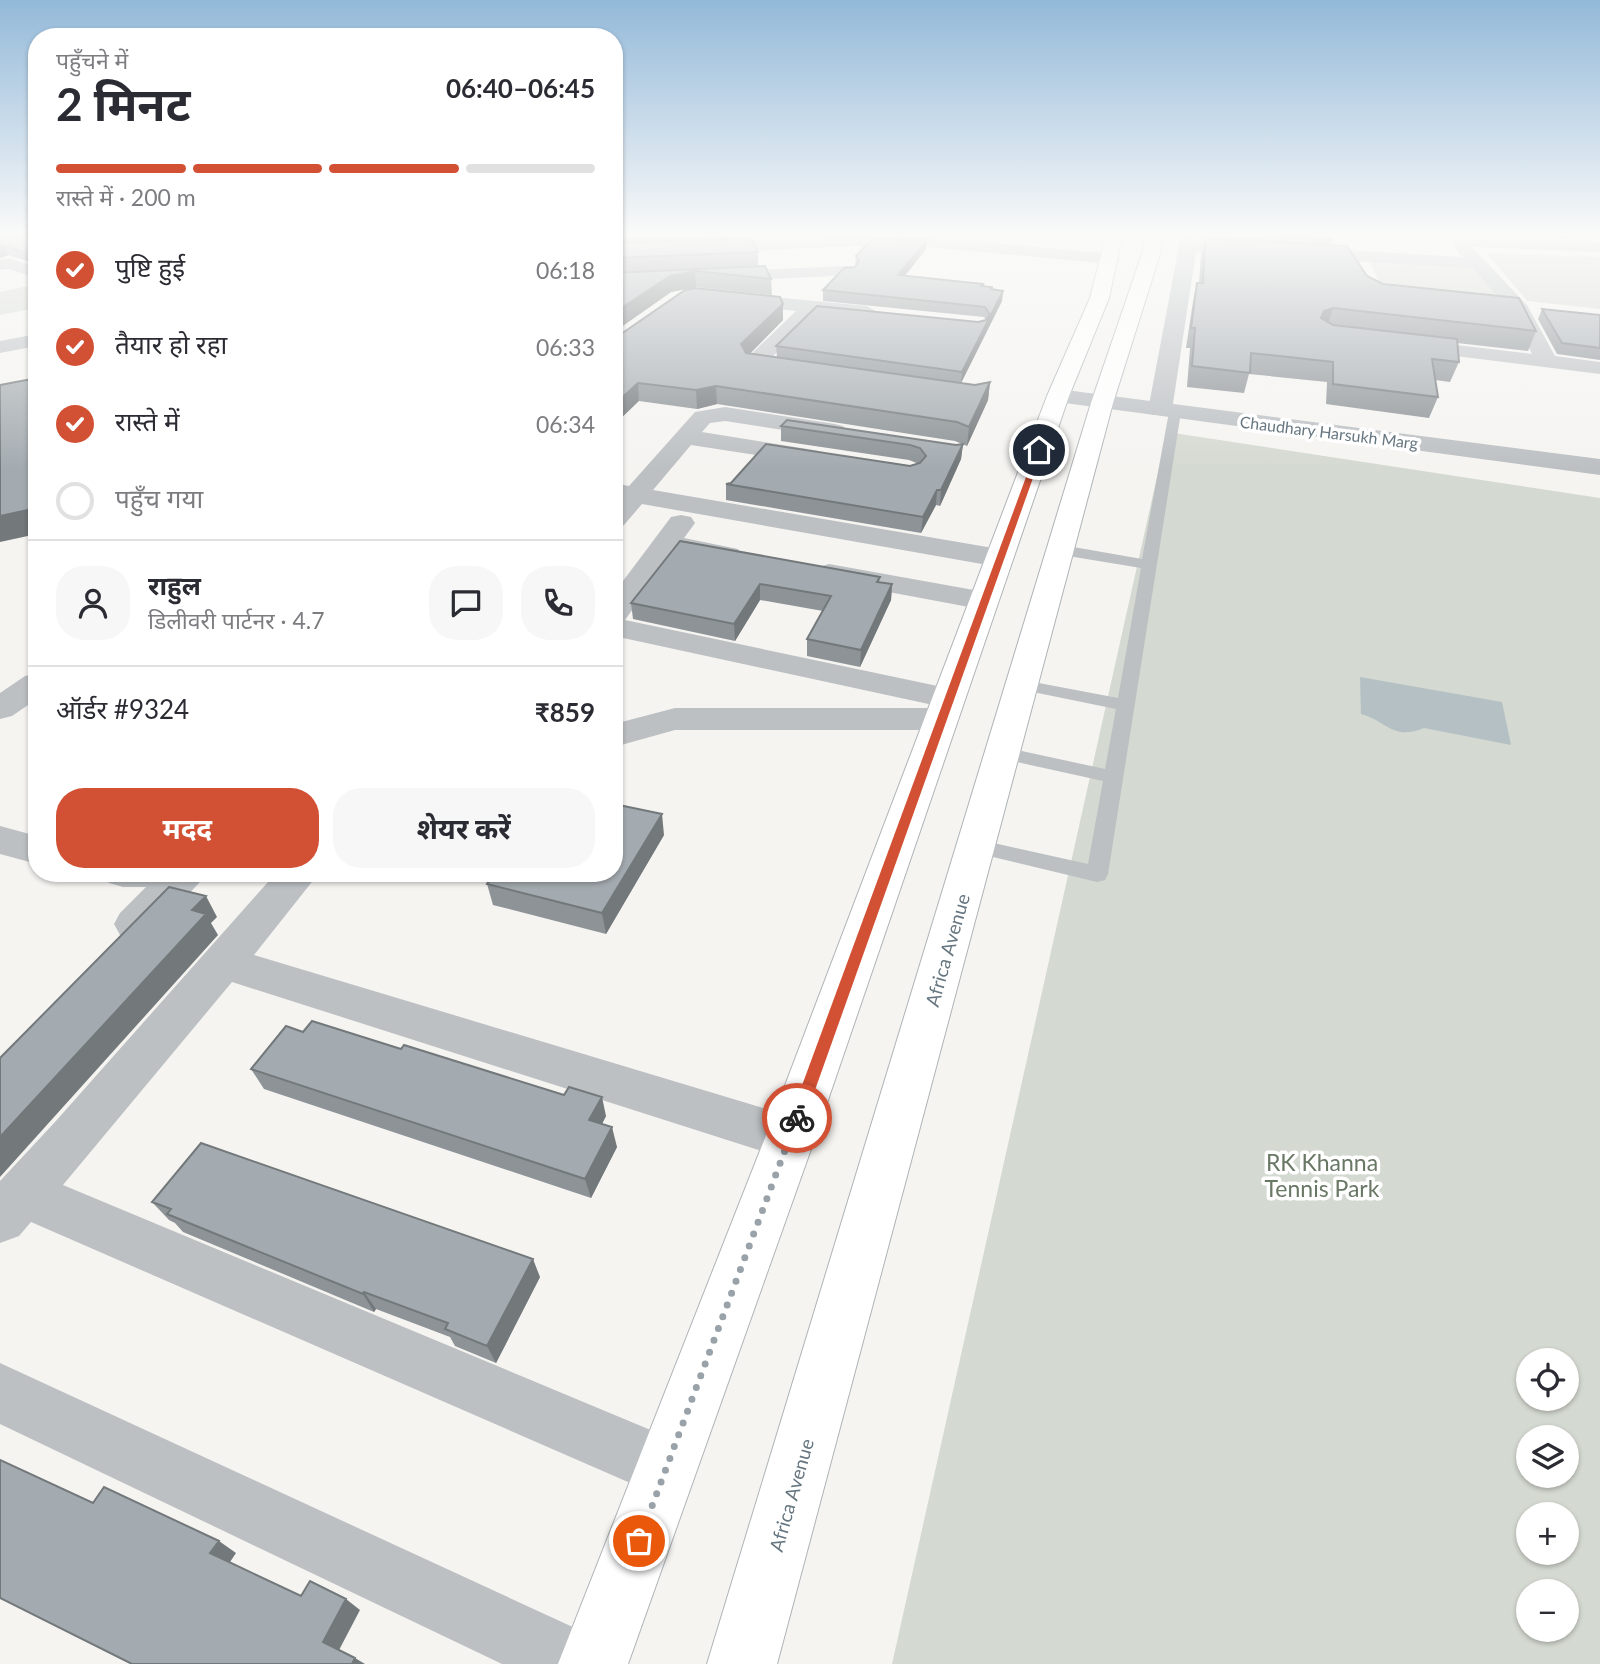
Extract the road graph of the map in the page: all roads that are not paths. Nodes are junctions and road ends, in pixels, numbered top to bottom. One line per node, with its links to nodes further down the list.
1 (804, 314): 9 (street)
2 (1090, 314): 10 (main road)
3 (1131, 314): 18 (main road, Africa Avenue)
4 (1171, 314): 19 (street)
5 (1522, 314): 14 (street)
6 (28, 326): 7 (street)
7 (0, 331)
8 (28, 342): 13 (street)
9 (773, 342): 12 (street); 16 (street)
10 (1080, 343): 17 (main road); 25 (main road)
11 (1390, 343): 14 (street)
12 (801, 346)
13 (0, 347)
14 (1547, 362): 15 (street)
15 (1600, 368)
16 (812, 373)
17 (1060, 391): 18 (street, Chaudhary Harsukh Marg); 25 (main road)
18 (1104, 396): 19 (street, Chaudhary Harsukh Marg); 29 (main road, Africa Avenue)
19 (1165, 407): 22 (street, Chaudhary Harsukh Marg); 24 (street, Chaudhary Harsukh Marg); 32 (lane)
20 (859, 435): 21 (street)
21 (685, 437): 23 (street); 26 (street)
22 (1600, 454)
23 (843, 461)
24 (1600, 467)
25 (1031, 472): 30 (main road)
26 (625, 493): 27 (street)
27 (693, 505): 28 (street); 30 (street)
28 (667, 543): 31 (street); 35 (street)
29 (1062, 550): 32 (lane); 37 (main road, Africa Avenue)
30 (999, 558): 34 (main road)
31 (760, 560)
32 (1149, 565): 38 (lane)
33 (799, 568): 34 (street)
34 (985, 601): 39 (main road)
35 (623, 602)
36 (623, 629): 39 (street)
37 (1023, 685): 38 (lane); 41 (main road, Africa Avenue)
38 (1125, 705): 42 (lane)
39 (944, 709): 40 (street); 50 (main road)
40 (623, 733)
41 (1003, 753): 42 (lane); 44 (main road, Africa Avenue)
42 (1113, 777): 44 (lane)
43 (0, 839): 45 (street)
44 (976, 846): 56 (main road, Africa Avenue)
45 (28, 847)
46 (176, 882): 48 (street)
47 (291, 882): 49 (street)
48 (107, 952)
49 (223, 962): 50 (street); 51 (street)
50 (790, 1138): 53 (main road)
51 (12, 1205): 53 (street)
52 (0, 1394): 54 (street)
53 (667, 1468): 55 (main road)
54 (577, 1664)
55 (593, 1664)
56 (742, 1664)

